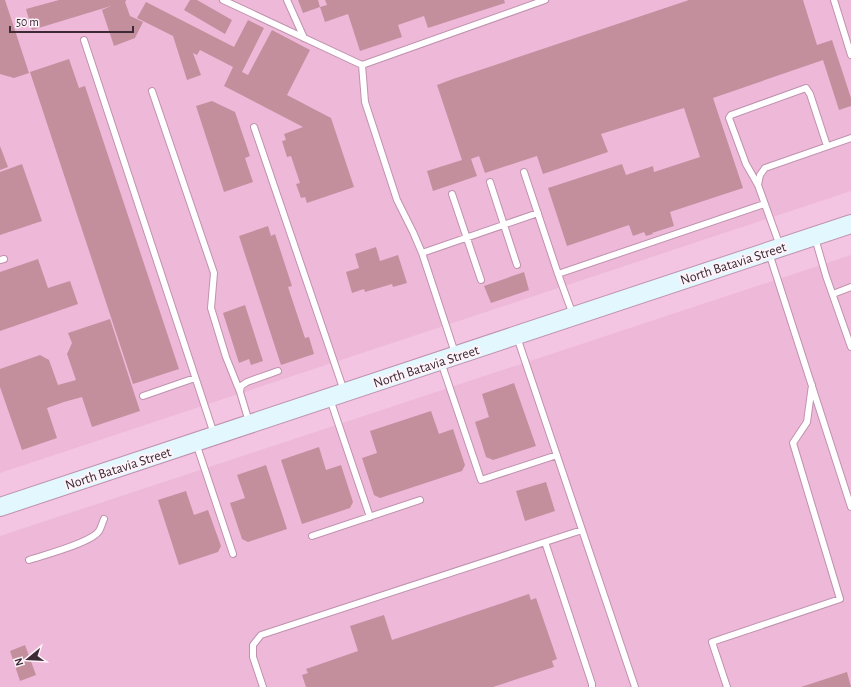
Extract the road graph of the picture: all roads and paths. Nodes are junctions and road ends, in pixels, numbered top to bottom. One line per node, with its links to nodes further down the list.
1 (223, 0): 5 (lane)
2 (287, 0): 5 (lane)
3 (545, 0): 8 (lane)
4 (834, 0): 7 (lane)
5 (304, 38): 8 (lane)
6 (84, 40): 35 (lane)
7 (851, 55)
8 (362, 65): 24 (lane)
9 (152, 91): 37 (lane)
10 (254, 128): 38 (lane)
11 (851, 138): 12 (lane)
12 (827, 146): 15 (lane); 15 (lane)
13 (524, 172): 18 (lane)
14 (490, 182): 19 (lane)
15 (758, 184): 17 (lane)
16 (452, 194): 22 (lane)
17 (764, 204): 23 (lane); 26 (lane)
18 (538, 213): 19 (lane); 26 (lane)
19 (504, 224): 22 (lane); 25 (lane)
20 (851, 224): 21 (main road, North Batavia Street)
21 (815, 236): 23 (main road, North Batavia Street); 29 (lane)
22 (467, 237): 24 (lane); 27 (lane)
23 (774, 250): 30 (main road, North Batavia Street); 36 (lane)
24 (422, 253): 33 (lane)
25 (518, 265)
26 (558, 274): 30 (lane)
27 (480, 280)
28 (851, 287): 29 (lane)
29 (833, 294): 32 (lane)
30 (573, 316): 31 (main road, North Batavia Street)
31 (517, 335): 33 (main road, North Batavia Street); 43 (lane)
32 (851, 347)
33 (448, 358): 38 (main road, North Batavia Street); 43 (lane)
34 (278, 371): 37 (lane)
35 (195, 378): 39 (lane); 41 (lane)
36 (812, 385): 46 (lane); 57 (lane)
37 (240, 392): 40 (lane)
38 (337, 395): 40 (main road, North Batavia Street); 47 (lane)
39 (143, 396)
40 (250, 424): 41 (main road, North Batavia Street)
41 (215, 436): 42 (main road, North Batavia Street)
42 (196, 442): 45 (main road, North Batavia Street); 52 (lane)
43 (557, 455): 49 (lane)
44 (420, 500): 47 (lane)
45 (0, 507)
46 (851, 507)
47 (370, 517): 50 (lane)
48 (104, 520): 53 (lane)
49 (582, 530): 51 (lane); 56 (lane)
50 (312, 536)
51 (545, 542): 54 (lane); 55 (lane)
52 (233, 554)
53 (29, 560)
54 (263, 687)
55 (592, 687)
56 (635, 687)
57 (727, 687)

